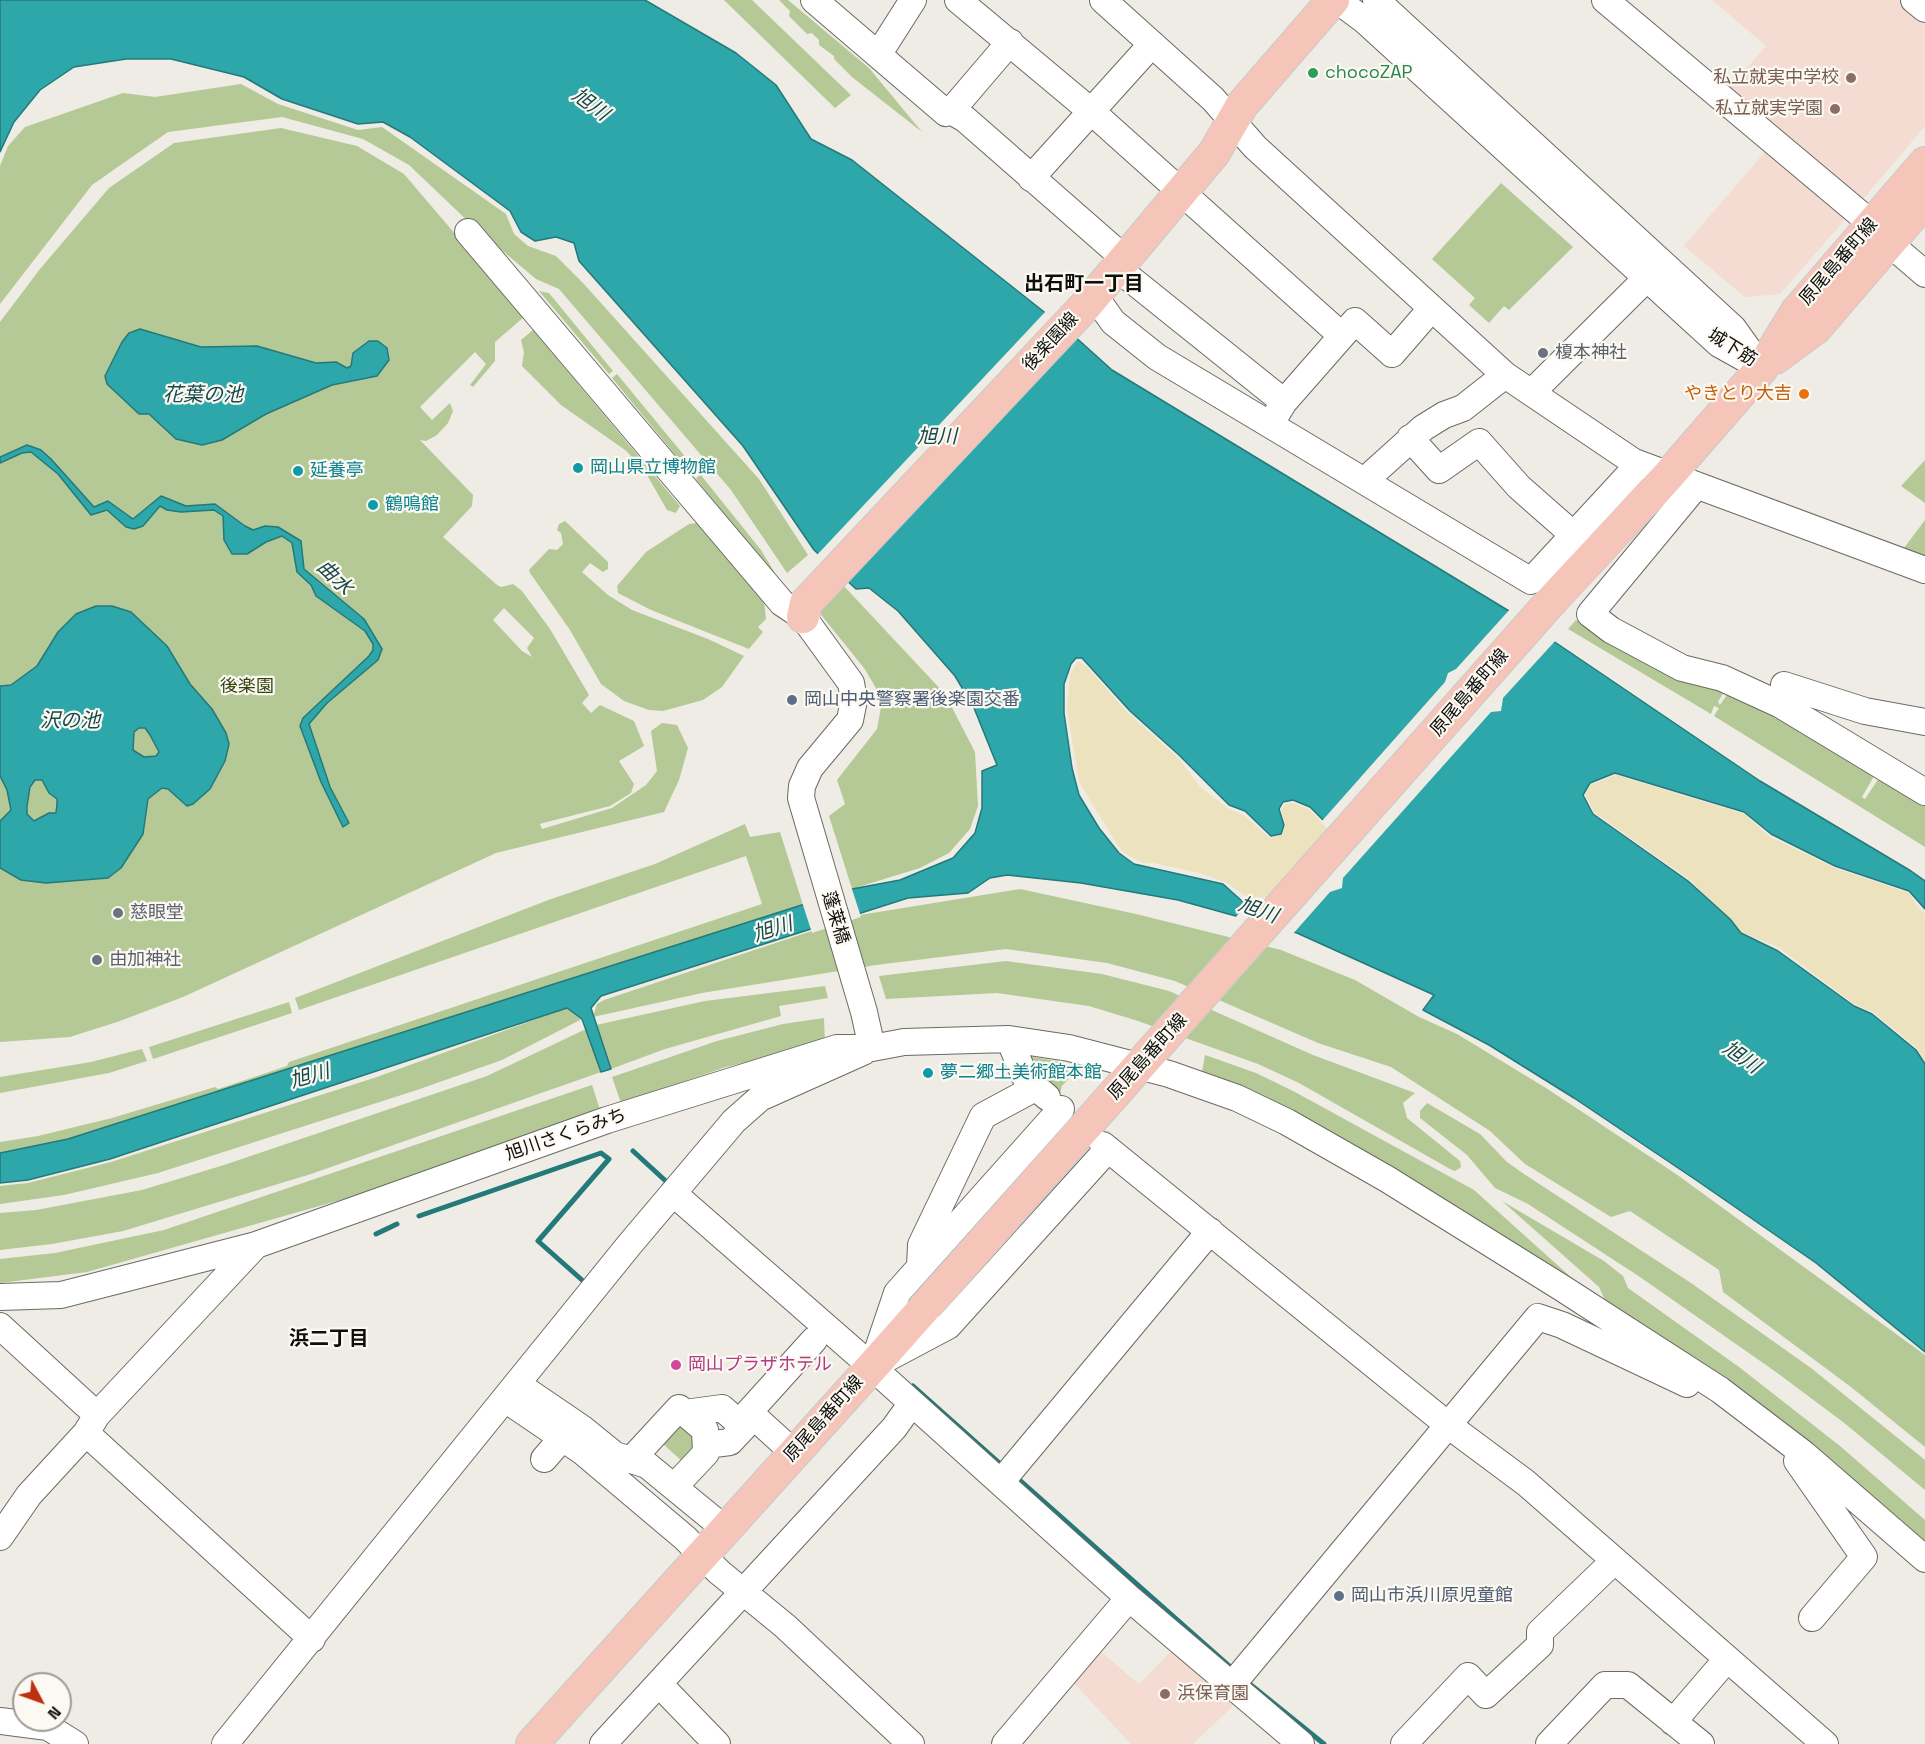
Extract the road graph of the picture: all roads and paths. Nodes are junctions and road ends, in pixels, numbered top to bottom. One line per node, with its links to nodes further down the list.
1 (814, 0): 12 (street)
2 (913, 0): 12 (street)
3 (958, 0): 10 (street)
4 (1103, 0): 11 (street)
5 (1335, 0): 15 (main road, 後楽園線); 24 (street, 城下筋)
6 (1376, 0): 28 (street, 城下筋)
7 (1605, 0): 21 (street)
8 (1914, 0): 9 (street)
9 (1925, 9)
10 (1010, 42): 13 (street); 14 (street)
11 (1152, 44): 14 (street); 15 (street)
12 (878, 55): 13 (street)
13 (949, 112): 17 (street)
14 (1092, 112): 17 (street); 18 (street)
15 (1232, 122): 18 (main road, 後楽園線); 26 (street)
16 (1925, 163): 21 (main road, 原尾島番町線)
17 (1031, 178): 22 (street)
18 (1182, 191): 22 (main road, 後楽園線); 27 (street)
19 (1925, 201): 21 (main road, 原尾島番町線)
20 (468, 232): 40 (street, 蓬莱橋)
21 (1880, 234): 23 (street); 28 (main road, 原尾島番町線)
22 (1121, 263): 25 (main road, 後楽園線); 32 (street)
23 (1925, 274)
24 (1647, 278): 28 (street, 城下筋); 30 (street)
25 (1091, 300): 32 (street); 40 (main road, 後楽園線)
26 (1431, 309): 27 (street); 29 (street)
27 (1341, 335): 32 (street)
28 (1762, 368): 35 (main road, 原尾島番町線)
29 (1505, 375): 30 (street); 31 (street)
30 (1532, 392): 35 (street)
31 (1456, 411): 33 (street); 34 (street)
32 (1275, 415): 36 (street)
33 (1410, 438): 34 (street); 36 (street)
34 (1479, 442): 37 (street)
35 (1668, 475): 37 (street); 38 (street); 39 (main road, 原尾島番町線); 43 (street)
36 (1369, 477): 39 (street)
37 (1575, 537): 39 (street)
38 (1925, 570)
39 (1543, 589): 46 (main road, 原尾島番町線)
40 (807, 608): 45 (street, 蓬莱橋)
41 (1784, 686): 42 (street)
42 (1925, 722)
43 (1925, 792)
44 (1009, 1039): 45 (street, 旭川さくらみち); 46 (street, 旭川さくらみち); 47 (street)
45 (872, 1048): 48 (street); 50 (street, 旭川さくらみち)
46 (1145, 1060): 55 (main road, 原尾島番町線); 56 (street, 旭川さくらみち)
47 (1035, 1088): 51 (street); 51 (street)
48 (673, 1193): 55 (street); 57 (street)
49 (1210, 1231): 55 (street); 62 (street); 69 (street)
50 (256, 1245): 52 (street, 旭川さくらみち); 61 (street)
51 (920, 1267): 55 (street)
52 (0, 1297)
53 (0, 1326): 61 (street)
54 (814, 1340): 60 (street)
55 (872, 1367): 58 (street); 66 (main road, 原尾島番町線)
56 (1720, 1390): 62 (street); 64 (street, 旭川さくらみち)
57 (511, 1392): 63 (street); 79 (street)
58 (912, 1403): 69 (street); 76 (street)
59 (685, 1413): 60 (street); 65 (street); 68 (street)
60 (744, 1418): 65 (street); 66 (street)
61 (92, 1424): 72 (street); 79 (street)
62 (1448, 1425): 75 (street); 81 (street)
63 (565, 1430): 67 (street); 68 (street); 73 (street)
64 (1785, 1440): 74 (street, 旭川さくらみち); 78 (street)
65 (706, 1446): 70 (street)
66 (794, 1453): 71 (main road, 原尾島番町線)
67 (544, 1459)
68 (631, 1460): 70 (street)
69 (1007, 1475): 77 (street)
70 (675, 1486): 71 (street)
71 (725, 1529): 73 (main road, 原尾島番町線)
72 (0, 1537)
73 (701, 1555): 76 (street); 88 (main road, 原尾島番町線)
74 (1925, 1559)
75 (1614, 1561): 80 (street); 94 (street)
76 (744, 1592): 82 (street); 91 (street)
77 (1130, 1598): 81 (street); 92 (street)
78 (1812, 1618)
79 (312, 1639): 87 (street)
80 (1726, 1659): 84 (street); 96 (street)
81 (1237, 1679): 93 (street)
82 (659, 1684): 89 (street); 90 (street)
83 (0, 1721): 86 (street)
84 (1673, 1722): 85 (street); 95 (street)
85 (1564, 1739)
86 (75, 1744)
87 (225, 1744)
88 (532, 1744)
89 (603, 1744)
90 (717, 1744)
91 (911, 1744)
92 (1005, 1744)
93 (1301, 1744)
94 (1404, 1744)
95 (1701, 1744)
96 (1825, 1744)

